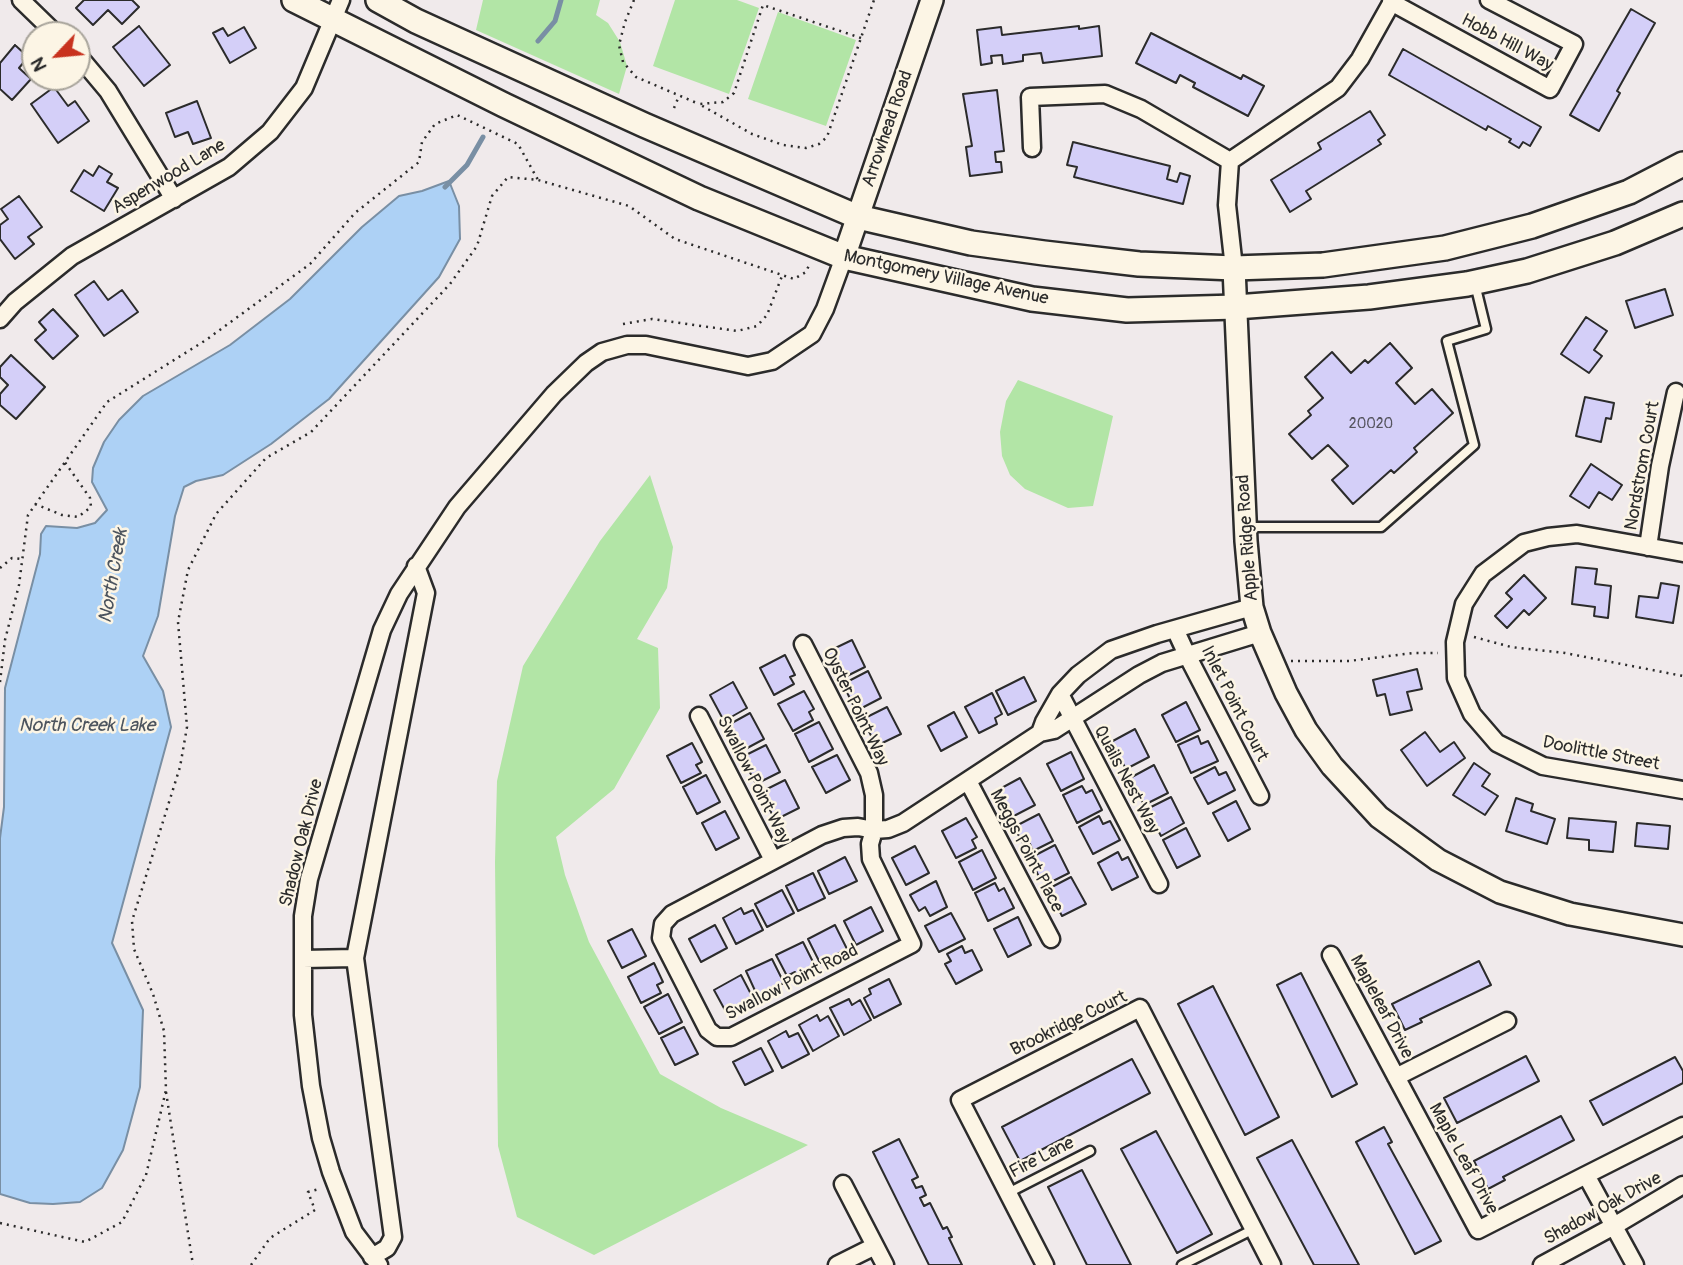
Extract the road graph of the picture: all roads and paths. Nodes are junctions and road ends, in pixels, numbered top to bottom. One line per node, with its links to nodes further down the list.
1 (21, 0): 10 (street)
2 (294, 0): 9 (main road, Montgomery Village Avenue)
3 (379, 0): 22 (main road)
4 (634, 0): 13 (path)
5 (874, 0): 11 (path)
6 (932, 0): 22 (street, Arrowhead Road)
7 (1489, 0): 8 (street, Hobb Hill Way)
8 (1392, 1): 17 (street, Hobb Hill Way)
9 (337, 10): 20 (street, Aspenwood Lane); 23 (main road, Montgomery Village Avenue)
10 (43, 21)
11 (861, 38): 14 (path); 14 (path)
12 (91, 71): 20 (street)
13 (679, 96): 14 (path); 15 (path)
14 (699, 104)
15 (674, 108)
16 (1032, 148): 17 (street)
17 (1230, 161): 25 (street)
18 (1683, 164): 25 (main road)
19 (538, 180): 26 (path); 32 (path); 66 (path)
20 (174, 199): 29 (street, Aspenwood Lane)
21 (1683, 214): 27 (main road, Montgomery Village Avenue)
22 (858, 217): 23 (street, Arrowhead Road); 25 (main road)
23 (844, 257): 28 (main road, Montgomery Village Avenue); 38 (street, Shadow Oak Drive)
24 (811, 260): 26 (path)
25 (1234, 268): 28 (street, Apple Ridge Road)
26 (782, 276): 30 (path)
27 (1475, 282): 28 (main road, Montgomery Village Avenue); 34 (lane)
28 (1236, 307): 34 (street, Apple Ridge Road)
29 (0, 319)
30 (623, 324)
31 (1676, 392): 35 (street, Nordstrom Court)
32 (64, 461): 33 (path); 33 (path)
33 (36, 504): 37 (path)
34 (1245, 527): 40 (street, Apple Ridge Road)
35 (1648, 547): 36 (street, Doolittle Street); 44 (street, Doolittle Street)
36 (1683, 553)
37 (22, 559): 39 (path); 48 (path)
38 (416, 566): 62 (street, Shadow Oak Drive); 63 (street, Shadow Oak Drive)
39 (0, 569)
40 (1252, 607): 41 (street, Swallow Point Road); 42 (street, Apple Ridge Road)
41 (1175, 629): 45 (street, Inlet Point Court); 49 (street, Swallow Point Road)
42 (1260, 633): 45 (street, Swallow Point Road); 46 (street, Apple Ridge Road)
43 (803, 645): 56 (street, Oyster Point Way)
44 (1455, 647): 46 (path); 47 (path); 54 (street, Doolittle Street)
45 (1186, 655): 51 (street, Swallow Point Road); 55 (street, Inlet Point Court)
46 (1272, 661): 59 (street, Apple Ridge Road)
47 (1683, 676)
48 (0, 682)
49 (1060, 694): 51 (street, Quails Nest Way); 52 (street, Swallow Point Road)
50 (699, 716): 57 (street, Swallow Point Way)
51 (1072, 718): 52 (street, Swallow Point Road); 58 (street, Quails Nest Way)
52 (1040, 733): 53 (street, Swallow Point Road)
53 (968, 781): 56 (street, Swallow Point Road); 60 (street, Meggs Point Place)
54 (1683, 790)
55 (1260, 796)
56 (874, 830): 57 (street, Swallow Point Road); 57 (street, Swallow Point Road)
57 (773, 860)
58 (1159, 884)
59 (1683, 935)
60 (1051, 939)
61 (1331, 955): 65 (street, Mapleleaf Drive)
62 (355, 958): 63 (street); 78 (street, Shadow Oak Drive)
63 (303, 959): 70 (street, Shadow Oak Drive)
64 (1507, 1021): 65 (street)
65 (1396, 1077): 69 (street, Maple Leaf Drive)
66 (166, 1090): 74 (path); 79 (path)
67 (1683, 1126): 69 (street, Maple Leaf Drive)
68 (1090, 1151): 73 (lane, Fire Lane)
69 (1586, 1175): 75 (street)
70 (336, 1184): 78 (street, Shadow Oak Drive); 80 (path)
71 (843, 1184): 77 (street)
72 (1683, 1185): 75 (street, Shadow Oak Drive)
73 (1008, 1193): 76 (street, Brookridge Court); 83 (street, Brookridge Court)
74 (0, 1223)
75 (1614, 1226): 86 (street, Shadow Oak Drive); 87 (street)
76 (1254, 1229): 84 (lane); 85 (street, Brookridge Court)
77 (875, 1246): 81 (street); 82 (street)
78 (376, 1261)
79 (193, 1265)
80 (251, 1265)
81 (837, 1265)
82 (885, 1265)
83 (1045, 1265)
84 (1182, 1265)
85 (1272, 1265)
86 (1542, 1265)
87 (1634, 1265)

